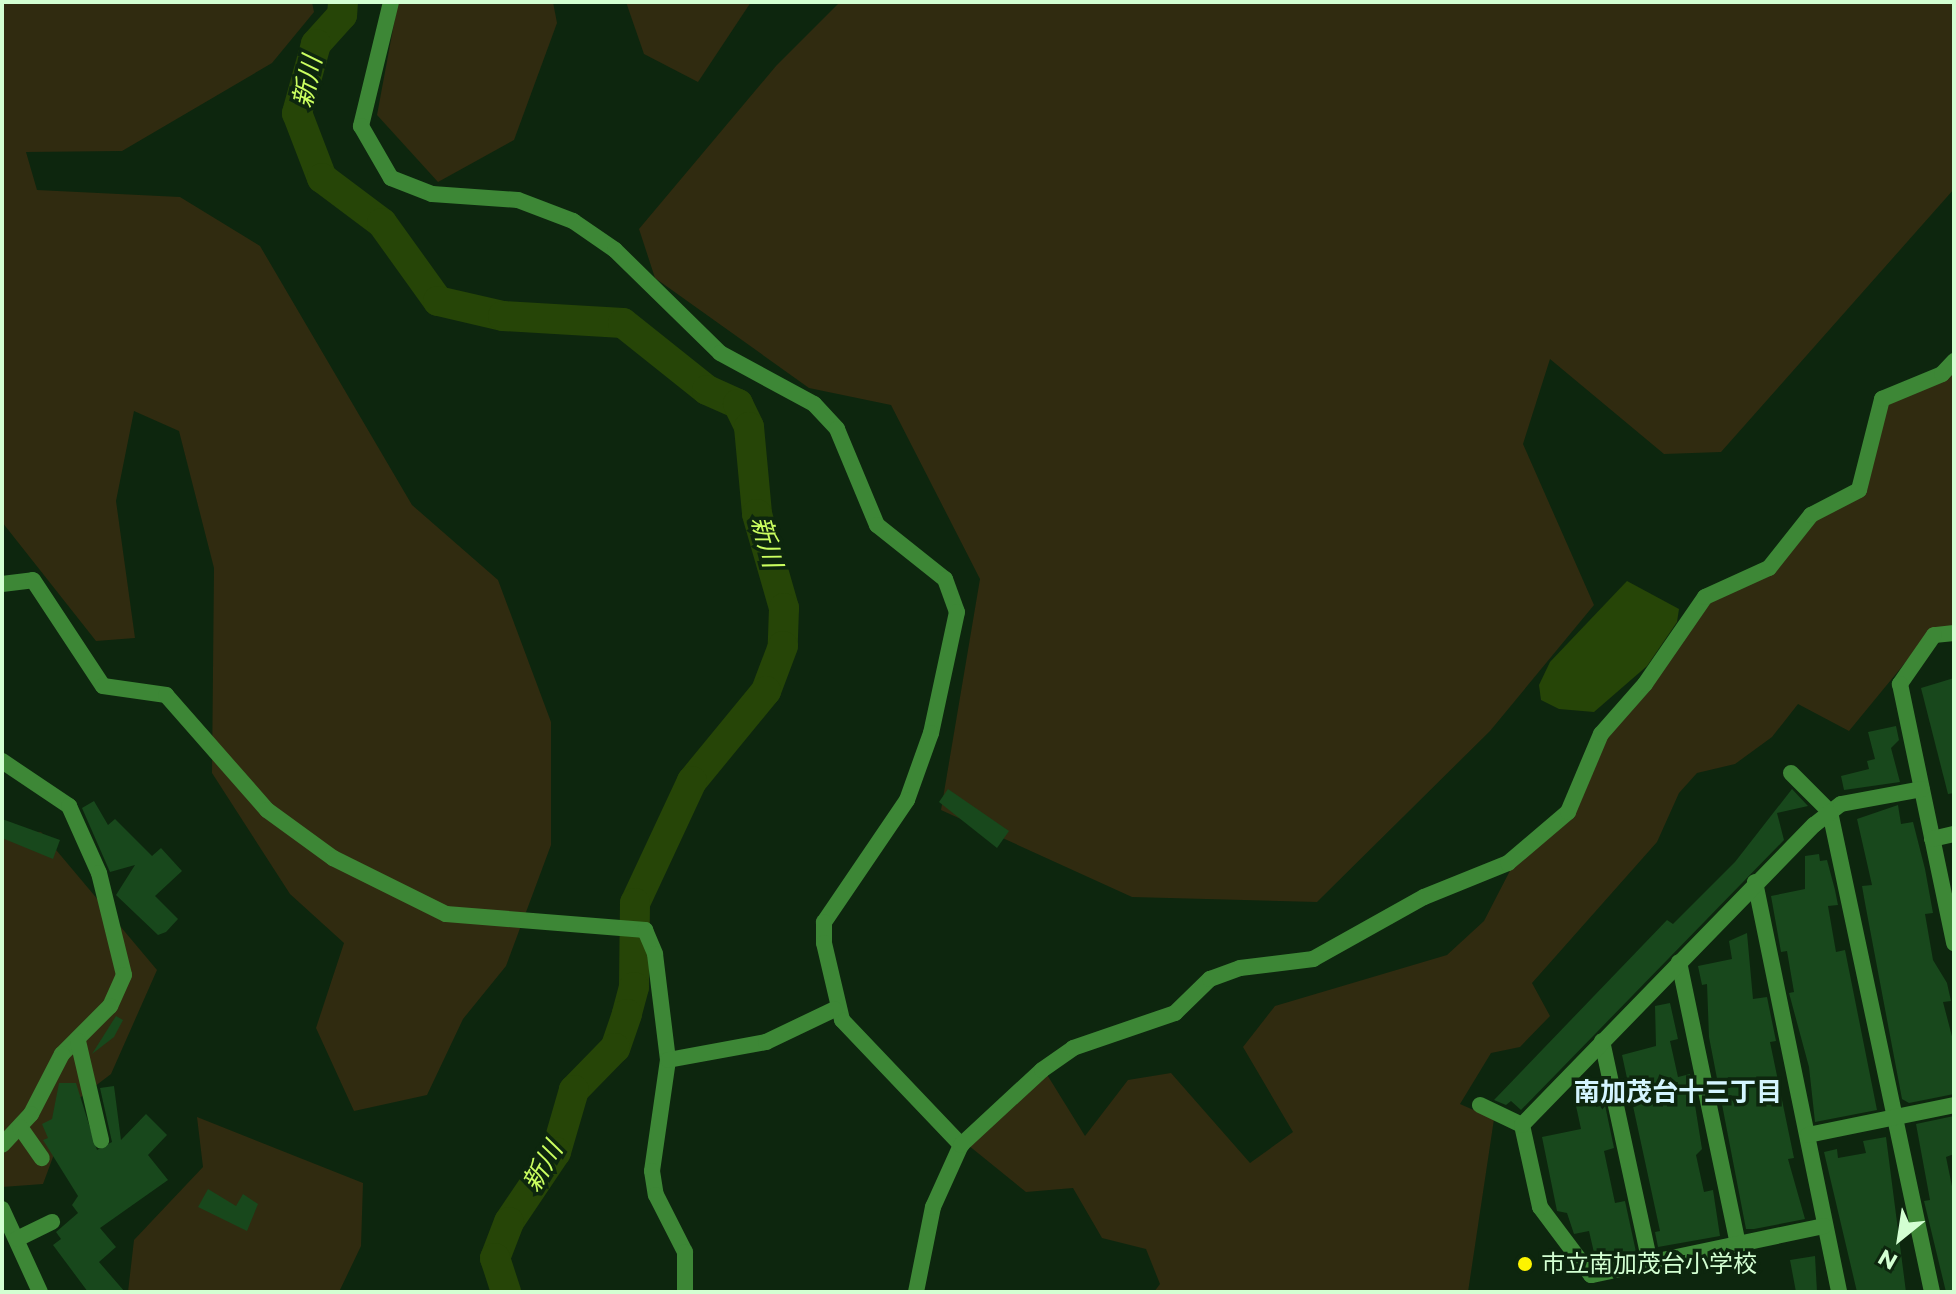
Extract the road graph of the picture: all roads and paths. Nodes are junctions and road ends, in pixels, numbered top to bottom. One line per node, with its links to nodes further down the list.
1 (391, 2): 14 (street)
2 (1954, 361): 25 (street)
3 (2, 584): 17 (street)
4 (1954, 633): 7 (street)
5 (2, 761): 15 (street)
6 (1791, 773): 8 (street)
7 (1922, 789): 8 (street); 10 (street)
8 (1830, 812): 11 (street); 20 (street)
9 (1954, 834): 10 (street)
10 (1932, 839): 12 (street)
11 (1755, 882): 13 (street); 22 (street)
12 (1954, 943)
13 (1679, 962): 16 (street); 31 (street)
14 (835, 1009): 17 (street); 25 (street)
15 (78, 1041): 23 (street); 24 (street)
16 (1602, 1041): 21 (street); 32 (street)
17 (668, 1060): 34 (street)
18 (1480, 1105): 21 (street)
19 (1954, 1105): 20 (street)
20 (1895, 1116): 22 (street); 37 (street)
21 (1522, 1125): 32 (street)
22 (1808, 1135): 29 (street)
23 (9, 1136): 26 (street)
24 (101, 1140)
25 (961, 1145): 35 (street)
26 (42, 1158)
27 (2, 1211): 30 (street)
28 (52, 1222): 30 (street)
29 (1824, 1226): 31 (street); 36 (street)
30 (17, 1239): 33 (street)
31 (1738, 1245): 32 (street)
32 (1650, 1263)
33 (40, 1292)
34 (685, 1292)
35 (916, 1292)
36 (1839, 1292)
37 (1932, 1292)

